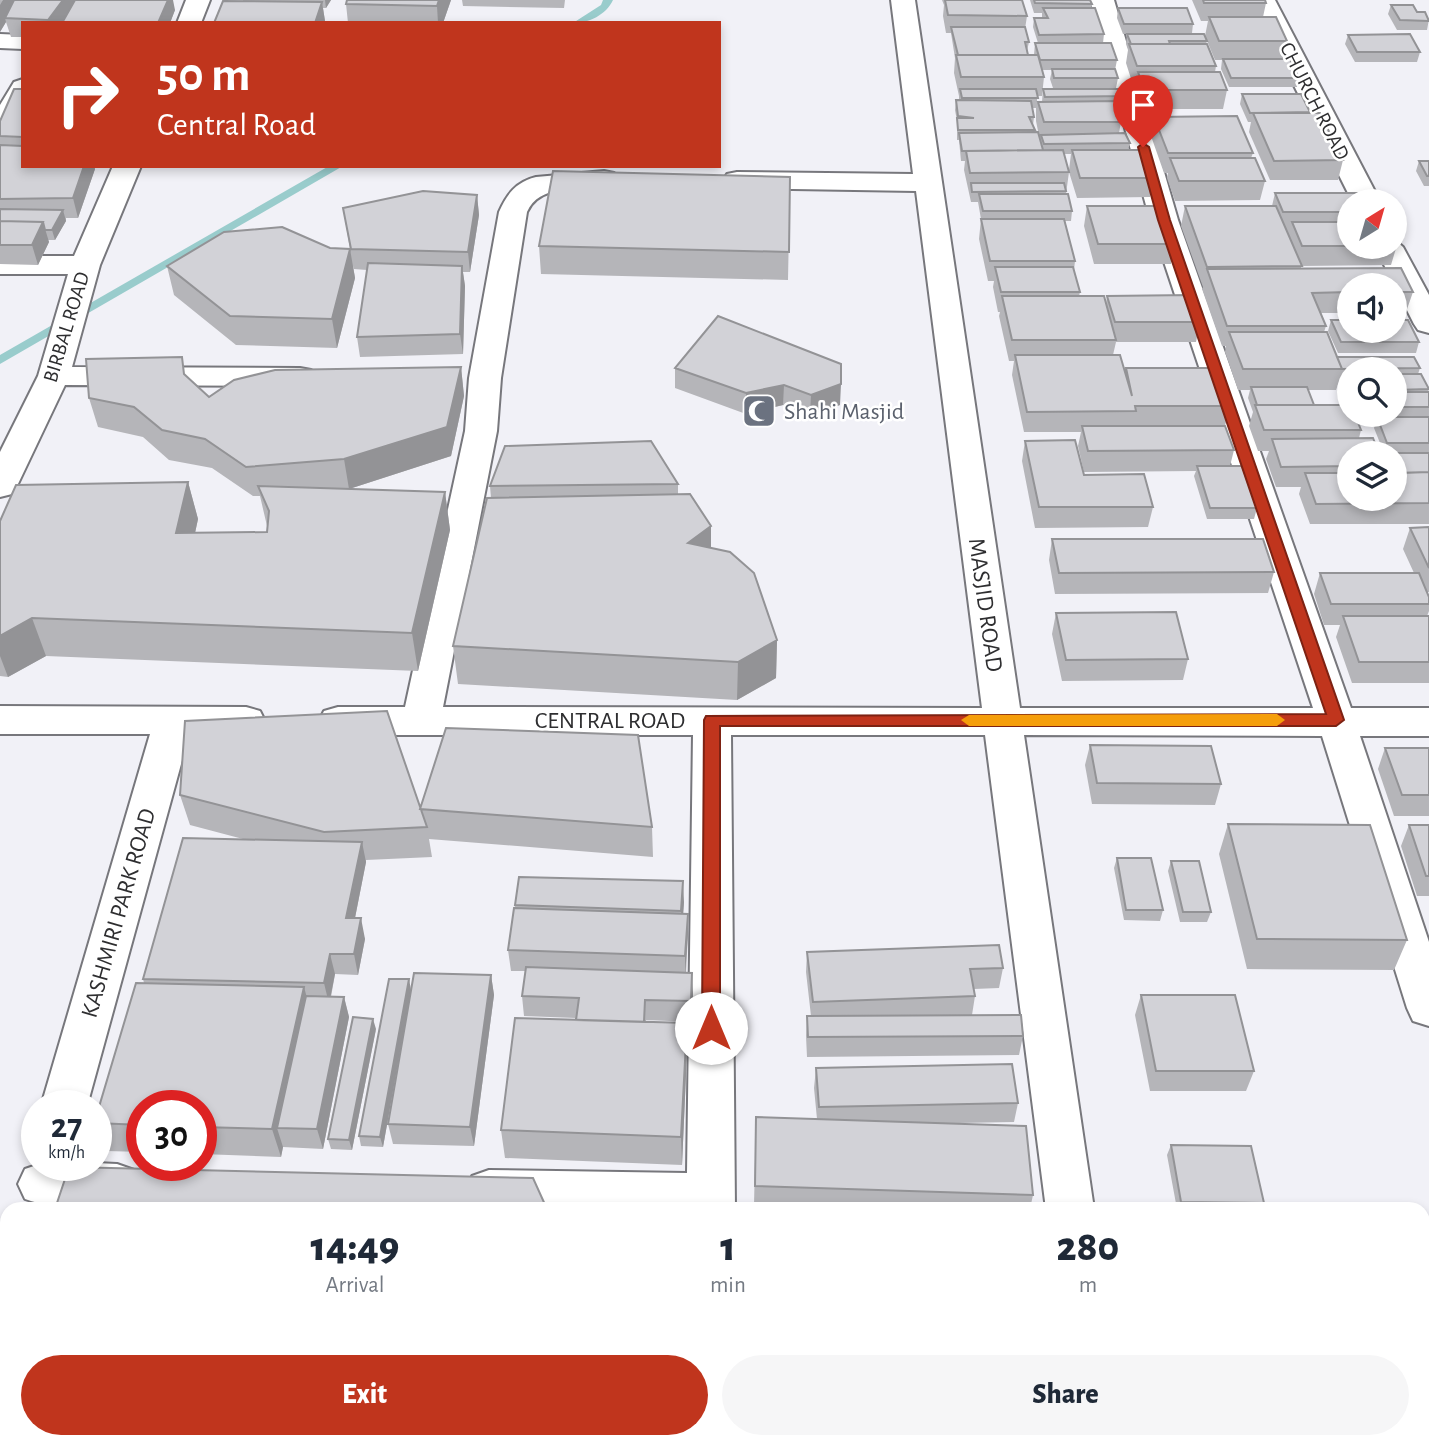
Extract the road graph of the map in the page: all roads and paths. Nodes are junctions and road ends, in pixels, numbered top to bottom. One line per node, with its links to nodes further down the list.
1 (198, 0): 5 (street)
2 (903, 0): 13 (street, MASJID ROAD)
3 (1102, 0): 25 (street)
4 (1264, 0): 14 (street, CHURCH ROAD)
5 (189, 21)
6 (0, 41): 7 (street)
7 (21, 42)
8 (21, 91): 9 (street)
9 (0, 128)
10 (126, 168): 17 (street, BIRBAL ROAD)
11 (634, 178): 27 (street)
12 (704, 180): 13 (street)
13 (928, 183): 24 (street, MASJID ROAD)
14 (1360, 189)
15 (1395, 259): 18 (street)
16 (0, 265): 17 (street)
17 (85, 265): 19 (street, BIRBAL ROAD)
18 (1429, 324)
19 (57, 364): 20 (street); 21 (street, BIRBAL ROAD)
20 (323, 377)
21 (0, 486)
22 (0, 720): 26 (street, CENTRAL ROAD)
23 (712, 720): 24 (street, CENTRAL ROAD); 27 (street, CENTRAL ROAD); 34 (street)
24 (1003, 720): 25 (street, CENTRAL ROAD); 35 (street, MASJID ROAD)
25 (1336, 720): 28 (street, CENTRAL ROAD); 29 (street)
26 (173, 721): 27 (street, CENTRAL ROAD); 30 (street, KASHMIRI PARK ROAD)
27 (421, 721)
28 (1429, 722)
29 (1429, 1008)
30 (69, 1090)
31 (41, 1186): 32 (street)
32 (163, 1186)
33 (446, 1190): 34 (street)
34 (710, 1202)
35 (1068, 1202)

